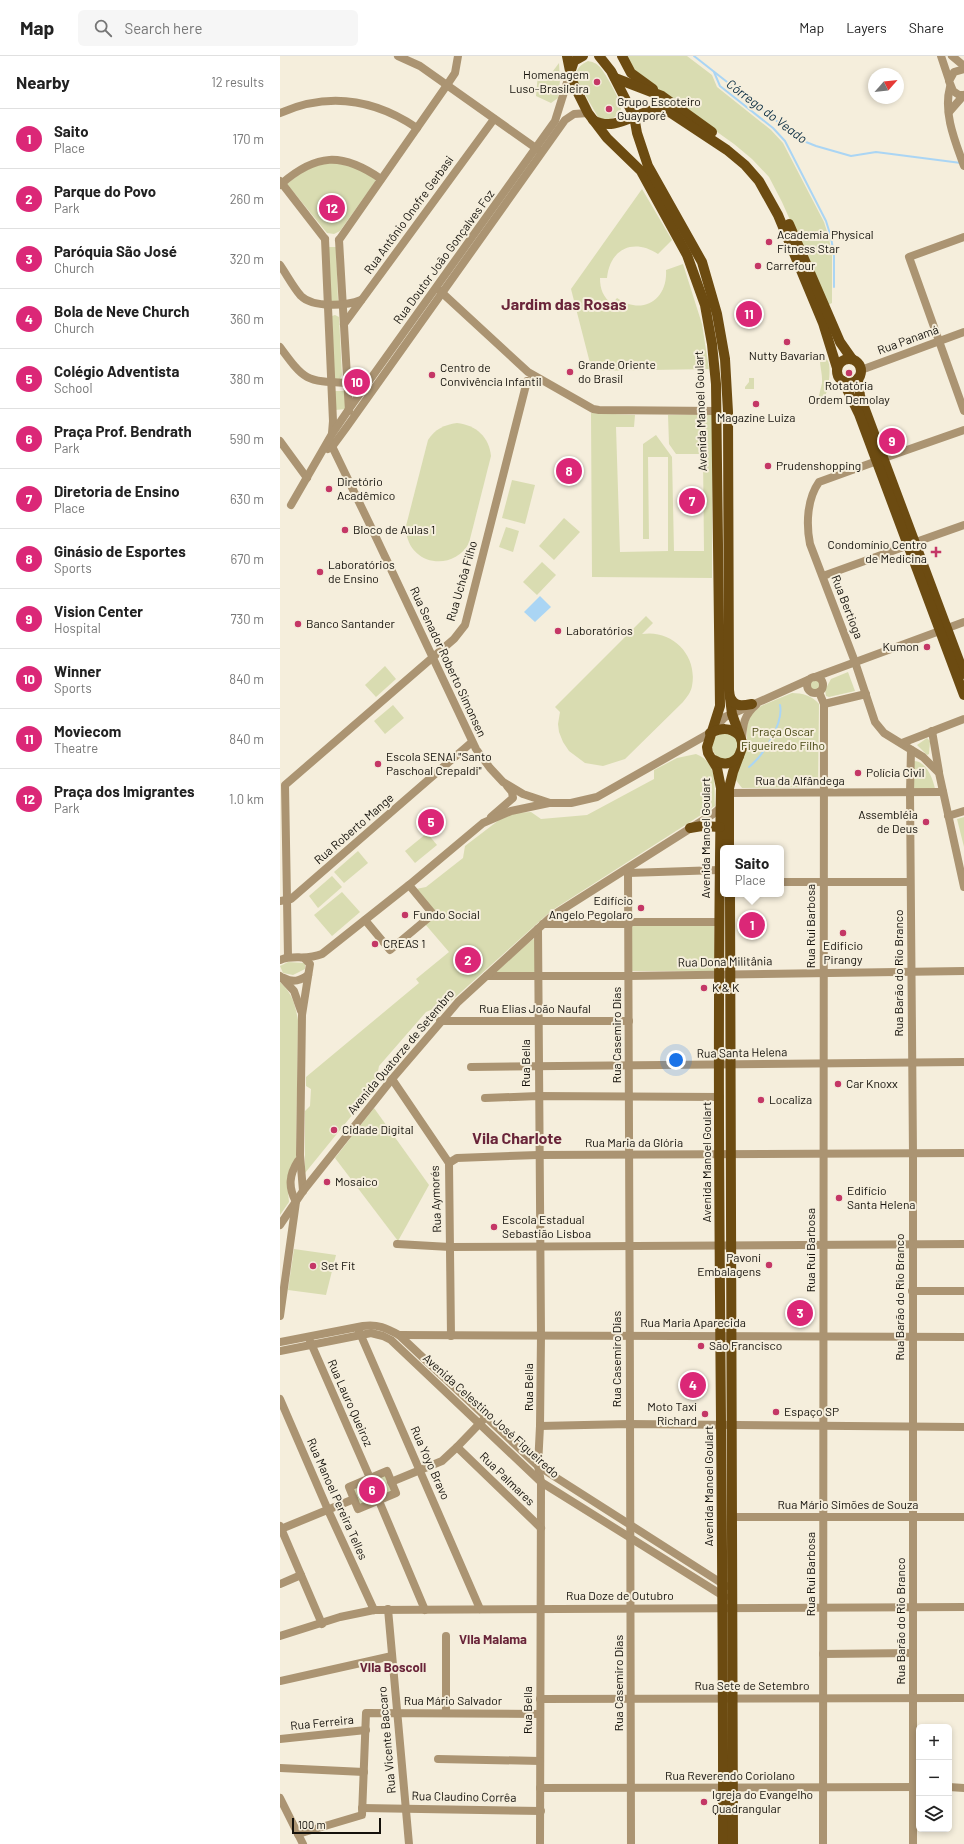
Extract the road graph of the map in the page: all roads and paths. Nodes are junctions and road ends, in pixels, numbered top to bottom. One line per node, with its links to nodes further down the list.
1 (398, 56): 15 (street)
2 (458, 56): 15 (street)
3 (567, 56): 12 (main road)
4 (583, 56): 12 (main road)
5 (599, 56): 13 (main road)
6 (608, 56): 13 (main road)
7 (622, 56): 17 (main road)
8 (941, 56): 14 (street)
9 (952, 56): 10 (street)
10 (964, 66)
11 (964, 69): 14 (street)
12 (571, 70): 20 (main road, Avenida Manoel Goulart); 24 (street, Rua Doutor João Gonçalves Foz)
13 (613, 74): 17 (main road); 21 (main road, Avenida Manoel Goulart)
14 (950, 83): 16 (street); 18 (street)
15 (447, 85): 22 (street); 23 (street)
16 (964, 95): 18 (street)
17 (662, 96): 28 (main road)
18 (949, 112): 25 (street)
19 (280, 113): 23 (street)
20 (590, 116): 21 (main road); 24 (street, Rua Doutor João Gonçalves Foz); 50 (main road, Avenida Manoel Goulart)
21 (634, 116): 28 (main road); 73 (main road, Avenida Manoel Goulart)
22 (494, 119): 24 (street); 35 (street, Rua Antônio Onofre Gerbasi)
23 (417, 128): 26 (street)
24 (539, 151): 34 (street, Rua Doutor João Gonçalves Foz)
25 (964, 166)
26 (381, 179): 27 (street); 32 (street)
27 (281, 183): 31 (street)
28 (781, 213): 29 (main road)
29 (785, 224): 42 (main road); 43 (main road)
30 (964, 237): 40 (street)
31 (325, 239): 32 (street); 36 (street)
32 (339, 240): 37 (street)
33 (280, 265): 36 (street)
34 (439, 290): 49 (street, Rua Doutor João Gonçalves Foz); 50 (street); 52 (street, Rua Doutor João Gonçalves Foz)
35 (362, 300): 37 (street); 38 (street, Rua Antônio Onofre Gerbasi)
36 (328, 304): 37 (street); 47 (street)
37 (343, 304): 38 (street)
38 (344, 324): 48 (street)
39 (964, 332): 40 (street, Rua Panamá)
40 (938, 342): 44 (street, Rua Panamá); 51 (street)
41 (280, 347): 47 (street)
42 (852, 359): 43 (main road); 44 (main road)
43 (837, 368): 46 (main road)
44 (859, 374): 46 (main road); 56 (main road)
45 (527, 381): 64 (street, Rua Uchôa Filho)
46 (843, 381): 56 (main road)
47 (330, 382): 48 (street); 55 (street)
48 (347, 383): 49 (street)
49 (349, 410): 52 (street); 55 (street, Rua Doutor João Gonçalves Foz)
50 (716, 411): 80 (main road, Avenida Manoel Goulart)
51 (964, 411)
52 (346, 428): 55 (street, Rua Doutor João Gonçalves Foz)
53 (964, 430): 56 (street, Rua Bertioga)
54 (280, 441): 57 (street)
55 (331, 441): 57 (street, Rua Doutor João Gonçalves Foz); 64 (street, Rua Senador Roberto Simonsen)
56 (880, 460): 60 (main road); 61 (street, Rua Bertioga)
57 (307, 478): 58 (street, Rua Doutor João Gonçalves Foz)
58 (291, 504)
59 (964, 525): 60 (street)
60 (912, 544): 61 (street); 63 (main road)
61 (823, 576): 65 (street, Rua Bertioga)
62 (964, 622): 63 (street)
63 (944, 630): 65 (street); 67 (main road); 72 (main road)
64 (433, 657): 82 (street, Rua Senador Roberto Simonsen); 100 (street, Rua Uchôa Filho)
65 (855, 662): 66 (street); 71 (street, Rua Bertioga)
66 (846, 666): 68 (street, Rua Senador Roberto Simonsen); 70 (street)
67 (964, 674)
68 (811, 678): 69 (street, Rua Senador Roberto Simonsen); 70 (street); 70 (street)
69 (785, 690): 70 (street); 74 (street, Rua Senador Roberto Simonsen)
70 (817, 691): 76 (street)
71 (866, 694): 76 (street); 83 (street, Rua Bertioga)
72 (964, 695)
73 (730, 697): 75 (main road); 77 (main road, Avenida Manoel Goulart)
74 (764, 699): 75 (street, Rua Senador Roberto Simonsen); 81 (street)
75 (752, 704): 77 (street, Rua Senador Roberto Simonsen)
76 (824, 704): 90 (street, Rua Rui Barbosa)
77 (732, 714): 80 (street, Rua Senador Roberto Simonsen); 81 (main road, Avenida Manoel Goulart)
78 (964, 719): 79 (street)
79 (932, 731): 83 (street); 87 (street)
80 (710, 733): 81 (main road); 86 (main road, Avenida Manoel Goulart); 93 (street, Rua Senador Roberto Simonsen)
81 (740, 739): 85 (main road, Avenida Manoel Goulart)
82 (472, 742): 88 (street, Rua Senador Roberto Simonsen); 110 (street, Rua Roberto Mange)
83 (902, 743): 84 (street, Rua Bertioga)
84 (911, 750): 87 (street, Rua Bertioga); 91 (street, Rua Barão do Rio Branco)
85 (741, 754): 86 (main road); 92 (main road, Avenida Manoel Goulart)
86 (714, 760): 94 (main road, Avenida Manoel Goulart)
87 (939, 773): 89 (street)
88 (503, 782): 93 (street, Rua Senador Roberto Simonsen); 97 (street)
89 (943, 792): 91 (street, Rua da Alfândega); 96 (street)
90 (823, 793): 91 (street, Rua da Alfândega); 92 (street, Rua da Alfândega); 105 (street, Rua Rui Barbosa)
91 (910, 793): 106 (street, Rua Barão do Rio Branco)
92 (729, 796): 94 (main road); 101 (main road, Avenida Manoel Goulart)
93 (550, 803): 97 (street)
94 (720, 808): 98 (main road, Avenida Manoel Goulart); 99 (street, Avenida Quatorze de Setembro)
95 (964, 811): 96 (street)
96 (948, 816): 108 (street)
97 (483, 824): 107 (street)
98 (720, 827): 99 (main road); 102 (main road, Avenida Manoel Goulart)
99 (690, 828): 103 (street, Avenida Quatorze de Setembro)
100 (283, 834): 110 (street)
101 (730, 845)
102 (720, 870): 103 (street); 112 (main road, Avenida Manoel Goulart)
103 (627, 871): 113 (street, Rua Casemiro Dias); 114 (street, Avenida Quatorze de Setembro)
104 (784, 882): 105 (street)
105 (823, 882): 106 (street); 119 (street, Rua Rui Barbosa)
106 (910, 882): 117 (street, Rua Barão do Rio Branco)
107 (409, 885): 111 (street); 111 (street)
108 (964, 887)
109 (730, 897): 121 (main road, Avenida Manoel Goulart)
110 (283, 901): 115 (street)
111 (365, 920): 116 (street)
112 (719, 922): 113 (street); 120 (main road, Avenida Manoel Goulart)
113 (629, 923): 114 (street); 126 (street, Rua Casemiro Dias)
114 (541, 926): 123 (street, Rua Bella); 125 (street, Avenida Quatorze de Setembro)
115 (284, 959): 116 (street)
116 (305, 959): 122 (street)
117 (911, 971): 118 (street, Rua Dona Militânia); 119 (street, Rua Dona Militânia); 131 (street, Rua Barão do Rio Branco)
118 (964, 971)
119 (823, 972): 121 (street, Rua Dona Militânia); 133 (street, Rua Rui Barbosa)
120 (719, 974): 121 (street, Rua Dona Militânia); 126 (street, Rua Dona Militânia); 136 (main road, Avenida Manoel Goulart)
121 (731, 974): 137 (main road, Avenida Manoel Goulart)
122 (308, 975): 124 (street); 127 (street)
123 (538, 975): 125 (street, Rua Dona Militânia); 126 (street, Rua Dona Militânia); 129 (street, Rua Bella)
124 (280, 976): 127 (street)
125 (486, 976): 128 (street, Avenida Quatorze de Setembro)
126 (629, 976): 130 (street, Rua Casemiro Dias)
127 (302, 1015): 151 (street)
128 (440, 1021): 129 (street, Rua Elias João Naufal); 139 (street, Avenida Quatorze de Setembro)
129 (538, 1021): 130 (street, Rua Elias João Naufal); 135 (street, Rua Bella)
130 (629, 1021): 134 (street, Rua Casemiro Dias)
131 (912, 1062): 132 (street, Rua Santa Helena); 133 (street, Rua Santa Helena); 148 (street, Rua Barão do Rio Branco)
132 (964, 1062)
133 (823, 1064): 137 (street, Rua Santa Helena); 147 (street, Rua Rui Barbosa)
134 (630, 1065): 135 (street, Rua Santa Helena); 136 (street, Rua Santa Helena); 141 (street, Rua Casemiro Dias)
135 (538, 1066): 138 (street, Rua Santa Helena); 140 (street, Rua Bella)
136 (720, 1066): 137 (street, Rua Santa Helena); 142 (main road, Avenida Manoel Goulart)
137 (731, 1066): 146 (main road, Avenida Manoel Goulart)
138 (471, 1067)
139 (392, 1079): 152 (street, Rua Aymorés); 153 (street, Avenida Quatorze de Setembro)
140 (538, 1096): 141 (street); 143 (street); 149 (street, Rua Bella)
141 (630, 1096): 142 (street); 150 (street, Rua Casemiro Dias)
142 (720, 1097): 145 (main road, Avenida Manoel Goulart)
143 (485, 1098)
144 (964, 1153): 148 (street, Rua Maria da Glória)
145 (720, 1154): 146 (street, Rua Maria da Glória); 150 (street, Rua Maria da Glória); 160 (main road, Avenida Manoel Goulart)
146 (731, 1154): 147 (street, Rua Maria da Glória); 161 (main road, Avenida Manoel Goulart)
147 (823, 1154): 148 (street, Rua Maria da Glória); 158 (street, Rua Rui Barbosa)
148 (913, 1154): 156 (street, Rua Barão do Rio Branco)
149 (538, 1155): 150 (street, Rua Maria da Glória); 152 (street, Rua Maria da Glória); 162 (street, Rua Bella)
150 (630, 1155): 163 (street, Rua Casemiro Dias)
151 (299, 1158): 153 (street); 154 (street)
152 (449, 1163): 164 (street, Rua Aymorés)
153 (302, 1193): 154 (street, Avenida Quatorze de Setembro)
154 (296, 1202): 155 (street, Avenida Quatorze de Setembro); 167 (street)
155 (280, 1226)
156 (912, 1243): 158 (street); 159 (street); 165 (street, Rua Barão do Rio Branco)
157 (397, 1244): 164 (street)
158 (823, 1244): 161 (street); 176 (street, Rua Rui Barbosa)
159 (964, 1244)
160 (721, 1245): 161 (street); 163 (street); 173 (main road, Avenida Manoel Goulart)
161 (732, 1245): 174 (main road, Avenida Manoel Goulart)
162 (540, 1246): 163 (street); 164 (street); 171 (street, Rua Bella)
163 (630, 1246): 172 (street, Rua Casemiro Dias)
164 (450, 1247): 175 (street, Rua Aymorés)
165 (912, 1291): 166 (street); 177 (street, Rua Barão do Rio Branco)
166 (964, 1291)
167 (280, 1316)
168 (358, 1327): 169 (street, Rua Yoyo Bravo); 170 (street, Avenida Celestino José Figueiredo); 179 (street, Avenida Celestino José Figueiredo)
169 (361, 1335): 179 (street, Avenida Celestino José Figueiredo); 183 (street, Avenida Celestino José Figueiredo); 192 (street, Rua Yoyo Bravo)
170 (398, 1335): 175 (street, Rua Maria Aparecida); 183 (street, Avenida Celestino José Figueiredo)
171 (541, 1335): 172 (street, Rua Maria Aparecida); 175 (street, Rua Maria Aparecida); 186 (street, Rua Bella)
172 (629, 1335): 173 (street, Rua Maria Aparecida); 184 (street, Rua Casemiro Dias)
173 (721, 1335): 174 (street, Rua Maria Aparecida); 185 (main road, Avenida Manoel Goulart)
174 (732, 1335): 176 (street, Rua Maria Aparecida); 185 (main road, Avenida Manoel Goulart)
175 (451, 1336)
176 (823, 1336): 177 (street, Rua Maria Aparecida); 187 (street, Rua Rui Barbosa)
177 (912, 1337): 178 (street, Rua Maria Aparecida); 188 (street, Rua Barão do Rio Branco)
178 (964, 1337)
179 (310, 1341): 180 (street, Avenida Celestino José Figueiredo); 181 (street, Avenida Celestino José Figueiredo); 193 (street, Rua Lauro Queiroz)
180 (280, 1342)
181 (280, 1351)
182 (280, 1398): 198 (street, Rua Manoel Pereira Telles)
183 (482, 1420): 190 (street); 191 (street, Avenida Celestino José Figueiredo); 195 (street, Avenida Celestino José Figueiredo)
184 (630, 1424): 185 (street); 186 (street); 203 (street, Rua Casemiro Dias)
185 (727, 1425): 187 (street); 202 (main road, Avenida Manoel Goulart); 209 (main road, Avenida Manoel Goulart)
186 (540, 1426): 191 (street, Rua Bella)
187 (823, 1426): 188 (street); 199 (street, Rua Rui Barbosa)
188 (913, 1427): 189 (street); 200 (street, Rua Barão do Rio Branco)
189 (964, 1427)
190 (457, 1447): 192 (street); 205 (street, Rua Palmares)
191 (538, 1466): 195 (street, Rua Bella); 203 (street, Avenida Celestino José Figueiredo)
192 (420, 1470): 194 (street); 216 (street, Rua Yoyo Bravo)
193 (370, 1478): 194 (street); 196 (street)
194 (391, 1482): 197 (street)
195 (542, 1482): 205 (street, Rua Bella); 206 (street, Avenida Celestino José Figueiredo)
196 (354, 1499): 197 (street); 198 (street)
197 (379, 1501): 219 (street)
198 (328, 1510): 204 (street); 218 (street, Rua Manoel Pereira Telles)
199 (823, 1516): 200 (street, Rua Mário Simões de Souza); 202 (street, Rua Mário Simões de Souza); 214 (street, Rua Rui Barbosa)
200 (913, 1516): 201 (street, Rua Mário Simões de Souza); 210 (street, Rua Barão do Rio Branco)
201 (964, 1516)
202 (731, 1517): 209 (main road, Avenida Manoel Goulart)
203 (631, 1526): 206 (street, Rua Casemiro Dias); 209 (street, Avenida Celestino José Figueiredo)
204 (281, 1528): 207 (street)
205 (541, 1528): 217 (street, Rua Bella)
206 (631, 1537): 209 (street, Avenida Celestino José Figueiredo); 212 (street, Rua Casemiro Dias)
207 (301, 1575): 208 (street); 220 (street)
208 (280, 1584)
209 (726, 1589): 213 (main road, Avenida Manoel Goulart)
210 (913, 1607): 211 (street, Rua Doze de Outubro); 214 (street, Rua Doze de Outubro); 223 (street, Rua Barão do Rio Branco)
211 (964, 1607)
212 (631, 1608): 213 (street, Rua Doze de Outubro); 217 (street, Rua Doze de Outubro); 227 (street, Rua Casemiro Dias)
213 (728, 1608): 214 (street, Rua Doze de Outubro); 228 (main road, Avenida Manoel Goulart)
214 (823, 1608): 224 (street, Rua Rui Barbosa)
215 (388, 1609): 218 (street, Rua Doze de Outubro); 219 (street, Rua Doze de Outubro); 225 (street, Rua Vicente Baccaro)
216 (480, 1609): 217 (street, Rua Doze de Outubro); 219 (street, Rua Doze de Outubro)
217 (541, 1609): 232 (street, Rua Bella)
218 (374, 1610): 220 (street, Rua Doze de Outubro)
219 (425, 1610)
220 (322, 1624): 221 (street, Rua Doze de Outubro)
221 (280, 1636)
222 (446, 1636): 234 (street)
223 (913, 1653): 224 (street); 230 (street, Rua Barão do Rio Branco)
224 (823, 1654): 229 (street, Rua Rui Barbosa)
225 (392, 1656): 226 (street); 233 (street, Rua Vicente Baccaro)
226 (280, 1681)
227 (631, 1698): 228 (street, Rua Sete de Setembro); 232 (street, Rua Sete de Setembro); 245 (street, Rua Casemiro Dias)
228 (728, 1698): 229 (street, Rua Sete de Setembro); 248 (main road, Avenida Manoel Goulart)
229 (823, 1698): 230 (street, Rua Sete de Setembro); 246 (street, Rua Rui Barbosa)
230 (912, 1698): 231 (street, Rua Sete de Setembro); 242 (street, Rua Barão do Rio Branco)
231 (964, 1698)
232 (540, 1699): 235 (street, Rua Bella)
233 (397, 1713): 234 (street, Rua Mário Salvador); 236 (street, Rua Mário Salvador); 250 (street, Rua Vicente Baccaro)
234 (446, 1713): 235 (street, Rua Mário Salvador)
235 (540, 1714): 239 (street, Rua Bella)
236 (366, 1730): 237 (street, Rua Ferreira); 241 (street)
237 (280, 1740)
238 (438, 1758): 239 (street)
239 (540, 1761): 244 (street, Rua Bella)
240 (280, 1768): 241 (street)
241 (364, 1772): 252 (street)
242 (915, 1787): 246 (street, Rua Reverendo Coriolano); 261 (street, Rua Barão do Rio Branco)
243 (952, 1787): 247 (street)
244 (540, 1788): 245 (street, Rua Reverendo Coriolano); 251 (street, Rua Bella)
245 (630, 1788): 248 (street, Rua Reverendo Coriolano); 257 (street, Rua Casemiro Dias)
246 (823, 1788): 248 (street, Rua Reverendo Coriolano); 260 (street, Rua Rui Barbosa)
247 (964, 1788)
248 (728, 1789): 258 (main road, Avenida Manoel Goulart); 259 (main road, Avenida Manoel Goulart)
249 (280, 1798): 253 (street)
250 (405, 1808): 251 (street, Rua Claudino Corrêa); 252 (street, Rua Claudino Corrêa); 255 (street, Rua Vicente Baccaro)
251 (540, 1811): 256 (street, Rua Bella)
252 (362, 1812): 253 (street, Rua Claudino Corrêa)
253 (298, 1834): 254 (street)
254 (303, 1844)
255 (409, 1844)
256 (540, 1844)
257 (631, 1844)
258 (722, 1844)
259 (733, 1844)
260 (823, 1844)
261 (913, 1844)

